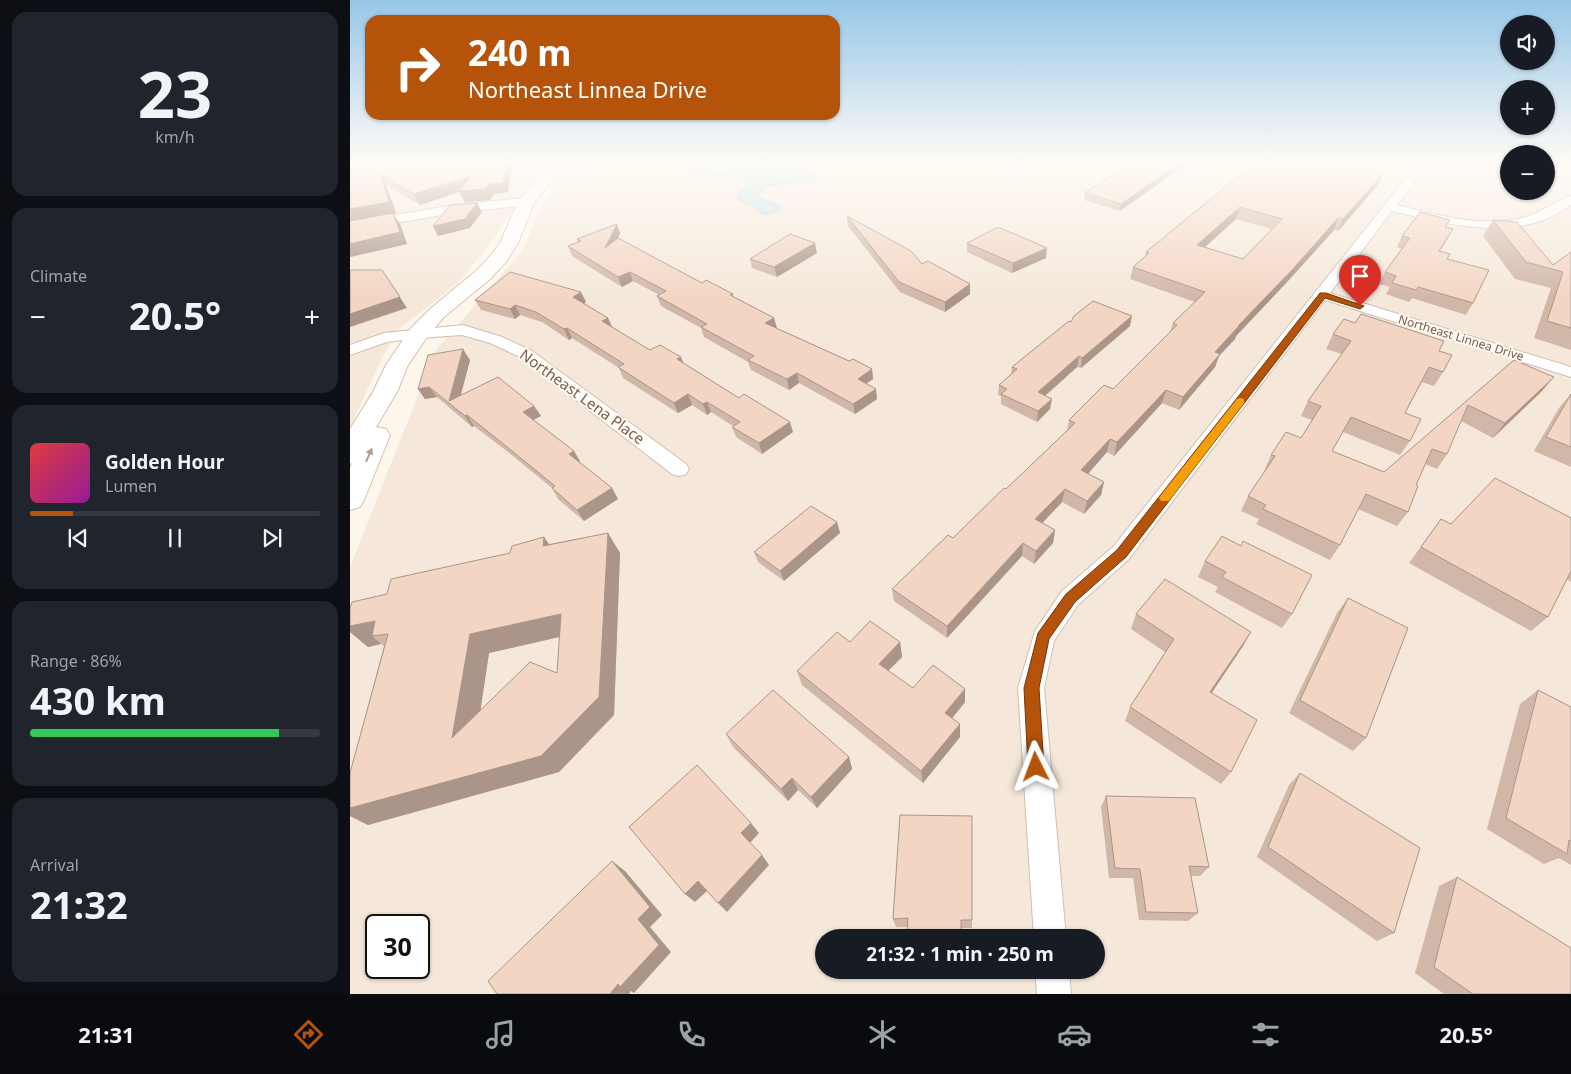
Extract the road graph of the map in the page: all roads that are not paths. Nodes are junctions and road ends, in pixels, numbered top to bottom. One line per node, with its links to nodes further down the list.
1 (477, 207): 6 (street)
2 (524, 207): 8 (street)
3 (1391, 207): 7 (street)
4 (1392, 207): 5 (street)
5 (1558, 207)
6 (350, 227)
7 (1323, 294): 10 (street, Northeast Linnea Drive); 15 (street)
8 (419, 333): 9 (street, Northeast Lena Place); 11 (street); 13 (street, Northeast Lena Place)
9 (350, 350)
10 (1571, 372)
11 (385, 392): 12 (street); 14 (street, one-way to 11)
12 (350, 455)
13 (679, 469)
14 (350, 500)
15 (1049, 929)
16 (1053, 979): 17 (street)
17 (1054, 994)

